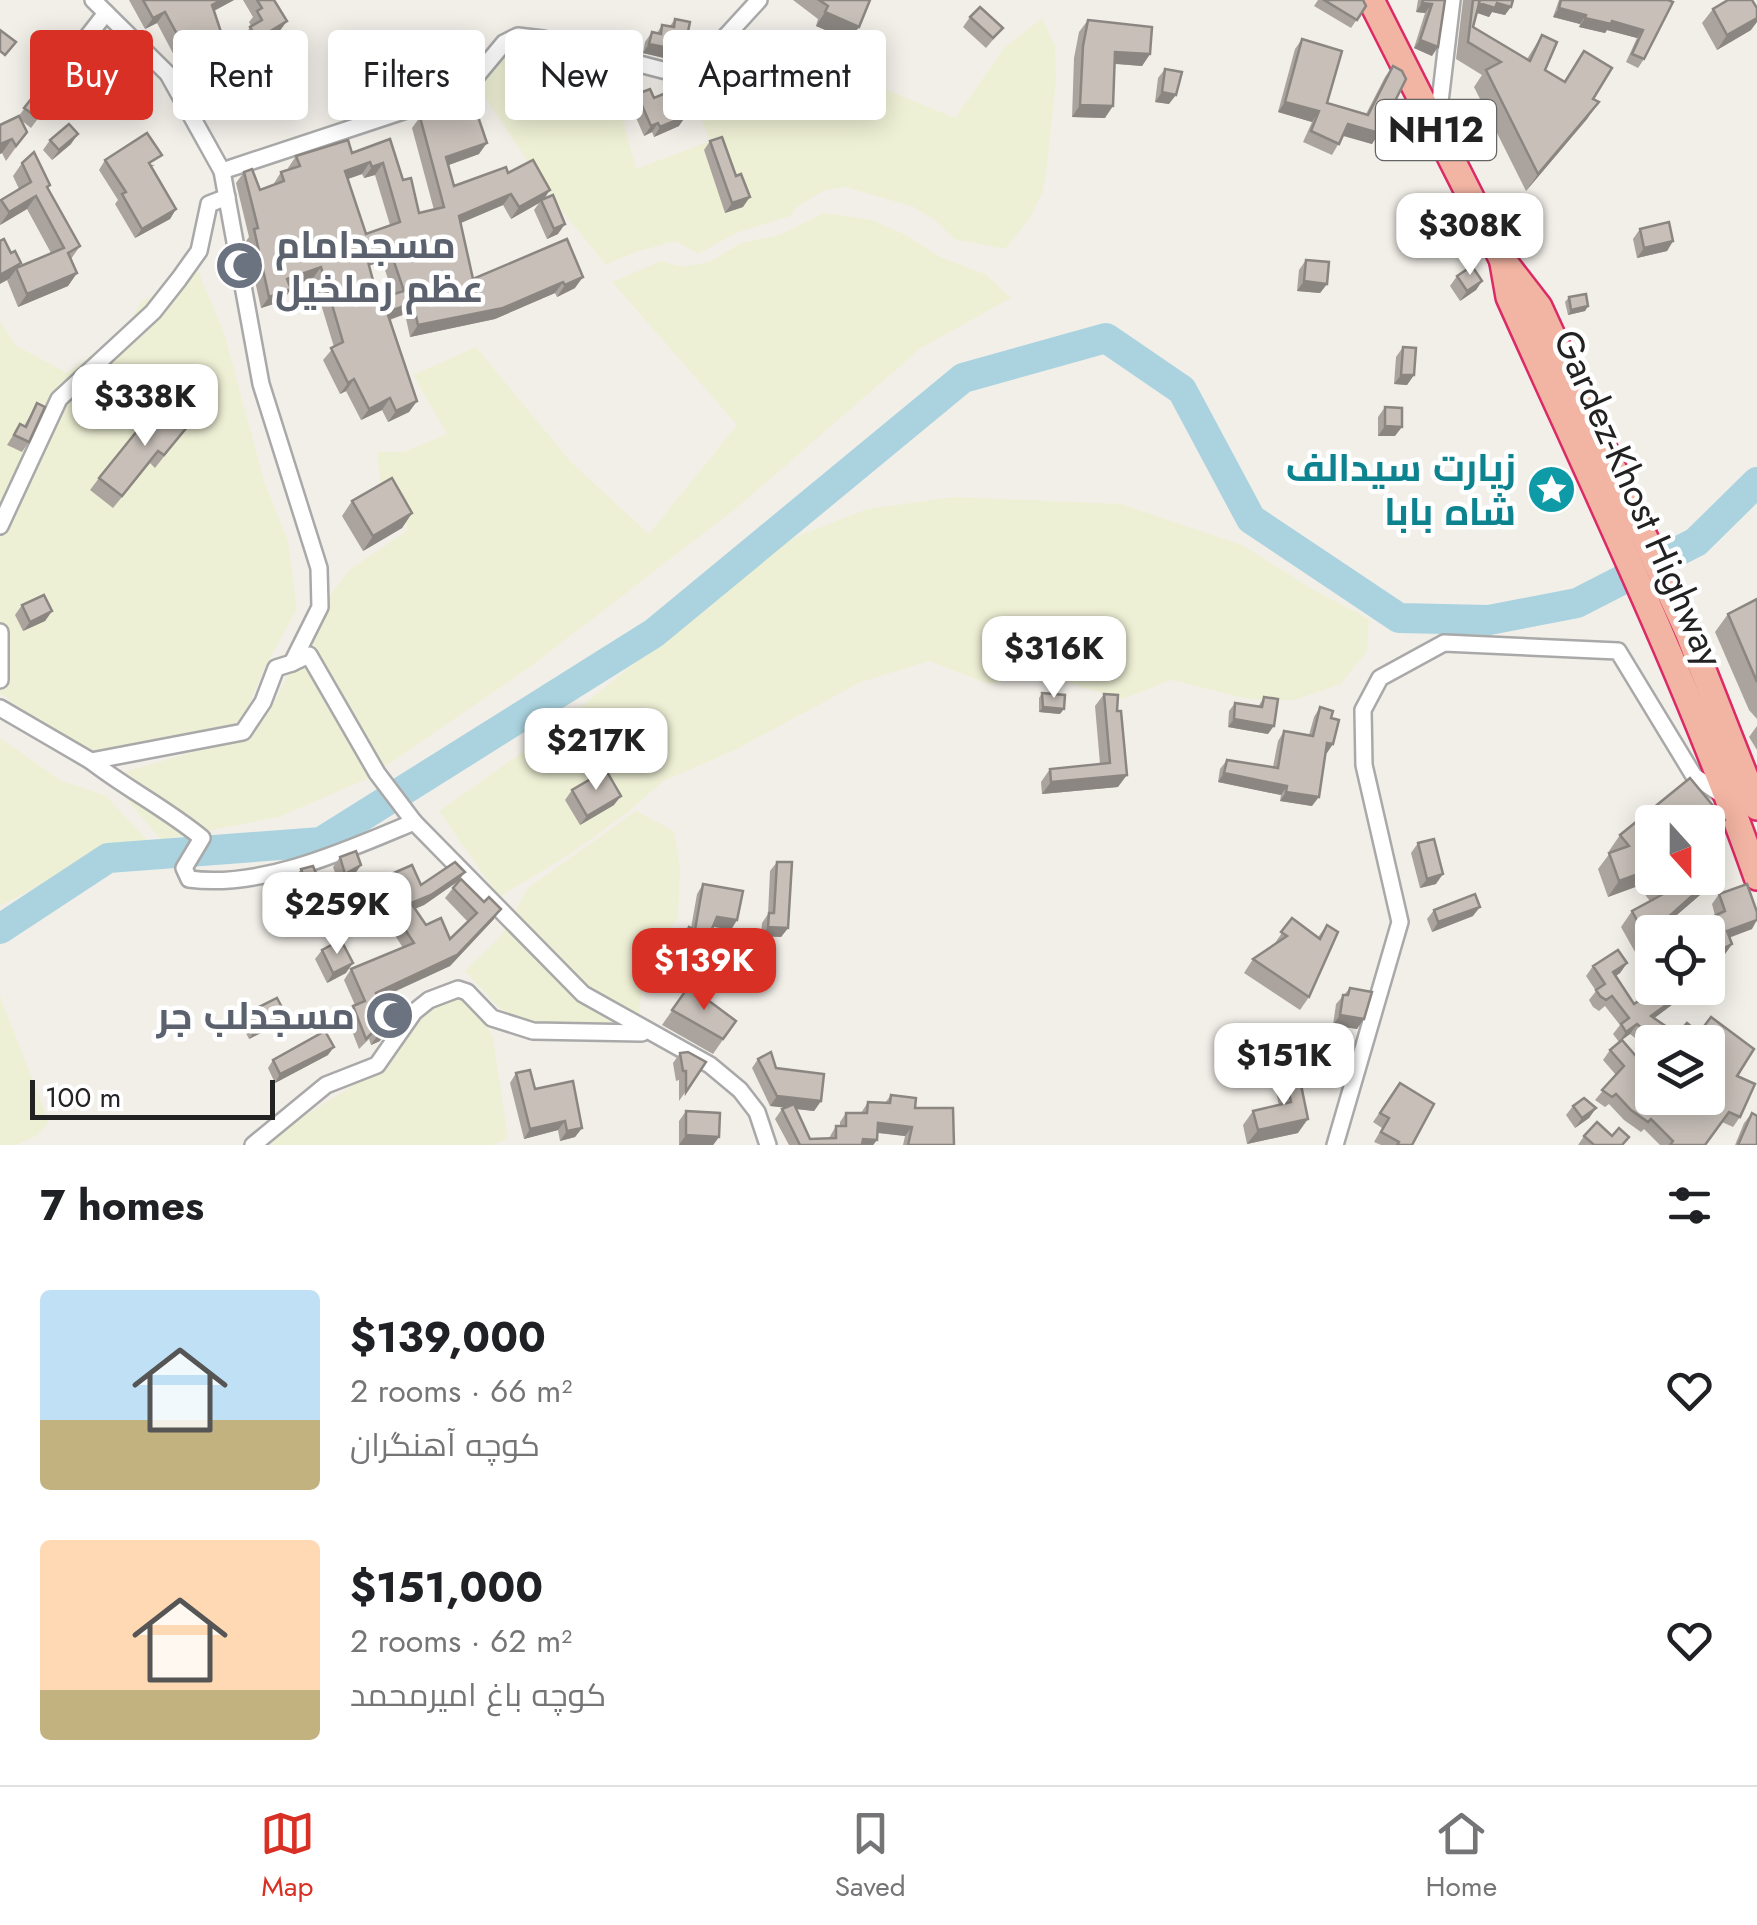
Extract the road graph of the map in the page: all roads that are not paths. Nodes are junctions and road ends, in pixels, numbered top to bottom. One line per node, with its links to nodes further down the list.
1 (93, 0): 5 (street)
2 (759, 0): 8 (street)
3 (1370, 0): 7 (highway, Gardez-Khost Highway / NH12)
4 (1452, 0): 7 (street)
5 (106, 12): 6 (street); 8 (street)
6 (92, 30)
7 (1437, 130): 12 (highway, Gardez-Khost Highway / NH12)
8 (222, 171): 9 (street)
9 (227, 197): 10 (street); 13 (street)
10 (0, 526)
11 (0, 632): 14 (street)
12 (1676, 638): 17 (highway, Gardez-Khost Highway / NH12); 18 (highway, Gardez-Khost Highway / NH12)
13 (292, 663): 16 (street); 19 (street)
14 (0, 680)
15 (0, 708): 16 (street)
16 (91, 761): 19 (street)
17 (1730, 800): 20 (highway, Gardez-Khost Highway / NH12); 24 (street)
18 (1757, 807)
19 (414, 822): 21 (street)
20 (1757, 877)
21 (650, 1034): 22 (street); 23 (street)
22 (252, 1145)
23 (768, 1145)
24 (1336, 1145)

